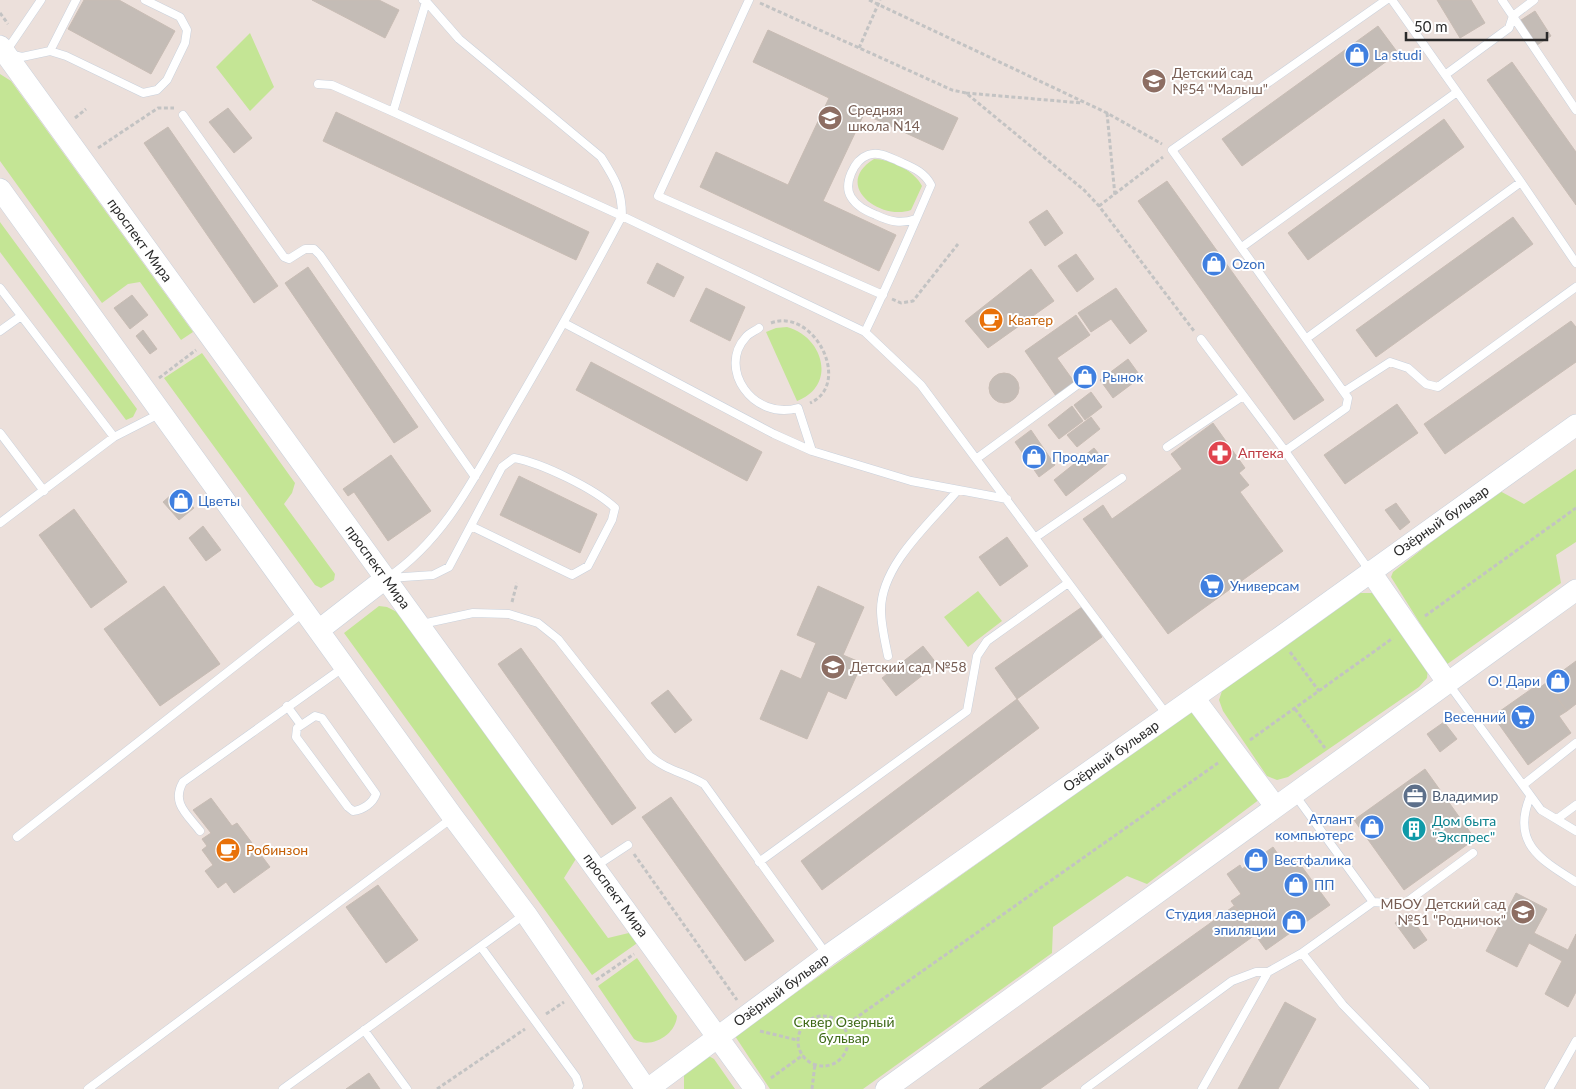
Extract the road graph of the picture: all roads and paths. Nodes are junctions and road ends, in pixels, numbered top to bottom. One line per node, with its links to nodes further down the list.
1 (41, 0): 17 (lane)
2 (76, 0): 16 (lane)
3 (145, 0): 16 (lane)
4 (749, 0): 40 (lane)
5 (753, 0): 15 (path)
6 (868, 0): 13 (path)
7 (880, 0): 13 (path)
8 (1386, 0): 27 (lane)
9 (1392, 0): 18 (lane)
10 (1502, 0): 14 (lane)
11 (1534, 0): 14 (lane)
12 (424, 1): 24 (lane); 33 (lane)
13 (878, 4): 15 (path); 22 (path)
14 (1512, 16): 18 (lane); 23 (lane)
15 (859, 48): 21 (path)
16 (50, 51): 17 (lane)
17 (2, 52): 46 (street, проспект Мира)
18 (1445, 75): 20 (lane)
19 (318, 84): 24 (lane)
20 (1457, 92): 29 (lane); 36 (lane)
21 (966, 93): 22 (path); 32 (path)
22 (1085, 103): 25 (path)
23 (1576, 110)
24 (393, 112): 33 (lane)
25 (1107, 113): 27 (path); 31 (path)
26 (183, 115): 28 (path); 62 (lane)
27 (1172, 150): 31 (path); 36 (lane)
28 (91, 153)
29 (1521, 182): 37 (lane); 47 (lane)
30 (0, 189): 50 (street)
31 (1115, 196): 32 (path)
32 (1100, 206): 48 (path)
33 (622, 216): 42 (lane); 45 (lane)
34 (916, 219): 34 (lane); 40 (lane)
35 (958, 244): 40 (path)
36 (1242, 247): 47 (lane)
37 (1576, 264)
38 (1576, 287): 51 (lane)
39 (0, 288): 41 (lane)
40 (883, 295): 45 (lane)
41 (21, 316): 44 (lane); 57 (lane)
42 (564, 324): 59 (lane); 62 (lane)
43 (759, 328): 53 (lane); 53 (path)
44 (0, 332)
45 (865, 332): 61 (lane)
46 (212, 338): 50 (path); 71 (street, проспект Мира)
47 (1307, 338): 51 (lane)
48 (1200, 339): 52 (lane)
49 (1092, 374): 61 (lane)
50 (145, 388): 54 (street)
51 (1345, 391): 60 (lane)
52 (1243, 396): 58 (lane); 60 (lane)
53 (798, 408): 59 (lane)
54 (162, 412): 57 (lane); 75 (street)
55 (1576, 425): 70 (street, Озёрный бульвар)
56 (0, 433): 65 (lane)
57 (114, 437): 65 (lane)
58 (1167, 447)
59 (812, 451): 64 (lane)
60 (1285, 452): 70 (lane)
61 (976, 459): 66 (lane)
62 (475, 477): 71 (lane)
63 (1122, 478): 69 (lane)
64 (958, 490): 66 (lane); 80 (lane)
65 (44, 491): 67 (lane)
66 (1007, 499): 69 (lane)
67 (0, 523)
68 (471, 526): 68 (lane); 71 (lane)
69 (1036, 537): 73 (lane)
70 (1370, 571): 79 (street, Озёрный бульвар); 82 (street)
71 (386, 578): 77 (street, проспект Мира); 78 (street)
72 (517, 583): 76 (path)
73 (1068, 583): 87 (lane); 104 (lane)
74 (1576, 590): 82 (street)
75 (306, 610): 78 (street); 101 (lane)
76 (508, 614): 77 (lane); 104 (lane)
77 (420, 624): 105 (street, проспект Мира)
78 (319, 630): 81 (street)
79 (1279, 638): 83 (path); 84 (street, Озёрный бульвар)
80 (888, 656)
81 (346, 666): 85 (lane); 97 (street)
82 (1447, 682): 91 (street); 92 (lane)
83 (1319, 692)
84 (1194, 698): 87 (street, Озёрный бульвар); 90 (street)
85 (287, 706): 88 (lane); 99 (lane)
86 (1295, 708): 91 (path)
87 (1167, 716): 112 (street, Озёрный бульвар)
88 (300, 725): 88 (lane)
89 (1576, 744): 92 (lane)
90 (1234, 752): 95 (street); 117 (path)
91 (1336, 762): 93 (street)
92 (1523, 784): 94 (lane)
93 (1294, 793): 95 (street); 107 (lane)
94 (1530, 797): 98 (lane); 106 (lane)
95 (1275, 806): 132 (street)
96 (1576, 806): 98 (lane)
97 (453, 817): 108 (street); 125 (lane)
98 (1557, 819): 100 (lane)
99 (200, 831)
100 (1576, 831)
101 (17, 837)
102 (628, 845): 105 (lane); 115 (path)
103 (1473, 853): 107 (lane)
104 (759, 862): 112 (lane)
105 (596, 866): 109 (street, проспект Мира)
106 (1576, 882)
107 (1373, 902): 111 (lane)
108 (526, 914): 110 (lane); 114 (street)
109 (651, 942): 114 (path); 119 (street, проспект Мира)
110 (481, 947): 116 (lane); 118 (lane)
111 (1302, 953): 113 (lane); 135 (lane)
112 (828, 956): 115 (street, Озёрный бульвар)
113 (1268, 972): 133 (lane); 134 (lane)
114 (578, 992): 116 (path); 130 (street)
115 (747, 1014): 119 (street, Озёрный бульвар); 120 (path)
116 (536, 1022): 128 (path); 129 (lane)
117 (843, 1027): 120 (path); 123 (path)
118 (364, 1030): 126 (lane); 127 (lane)
119 (718, 1035): 124 (street, проспект Мира); 130 (street, Озёрный бульвар)
120 (797, 1040): 122 (path)
121 (1576, 1041): 136 (lane)
122 (803, 1055): 123 (path); 124 (path)
123 (815, 1064): 131 (path)
124 (763, 1084)
125 (88, 1089)
126 (282, 1089)
127 (407, 1089)
128 (437, 1089)
129 (577, 1089)
130 (647, 1089)
131 (812, 1089)
132 (888, 1089)
133 (1085, 1089)
134 (1202, 1089)
135 (1425, 1089)
136 (1548, 1089)

